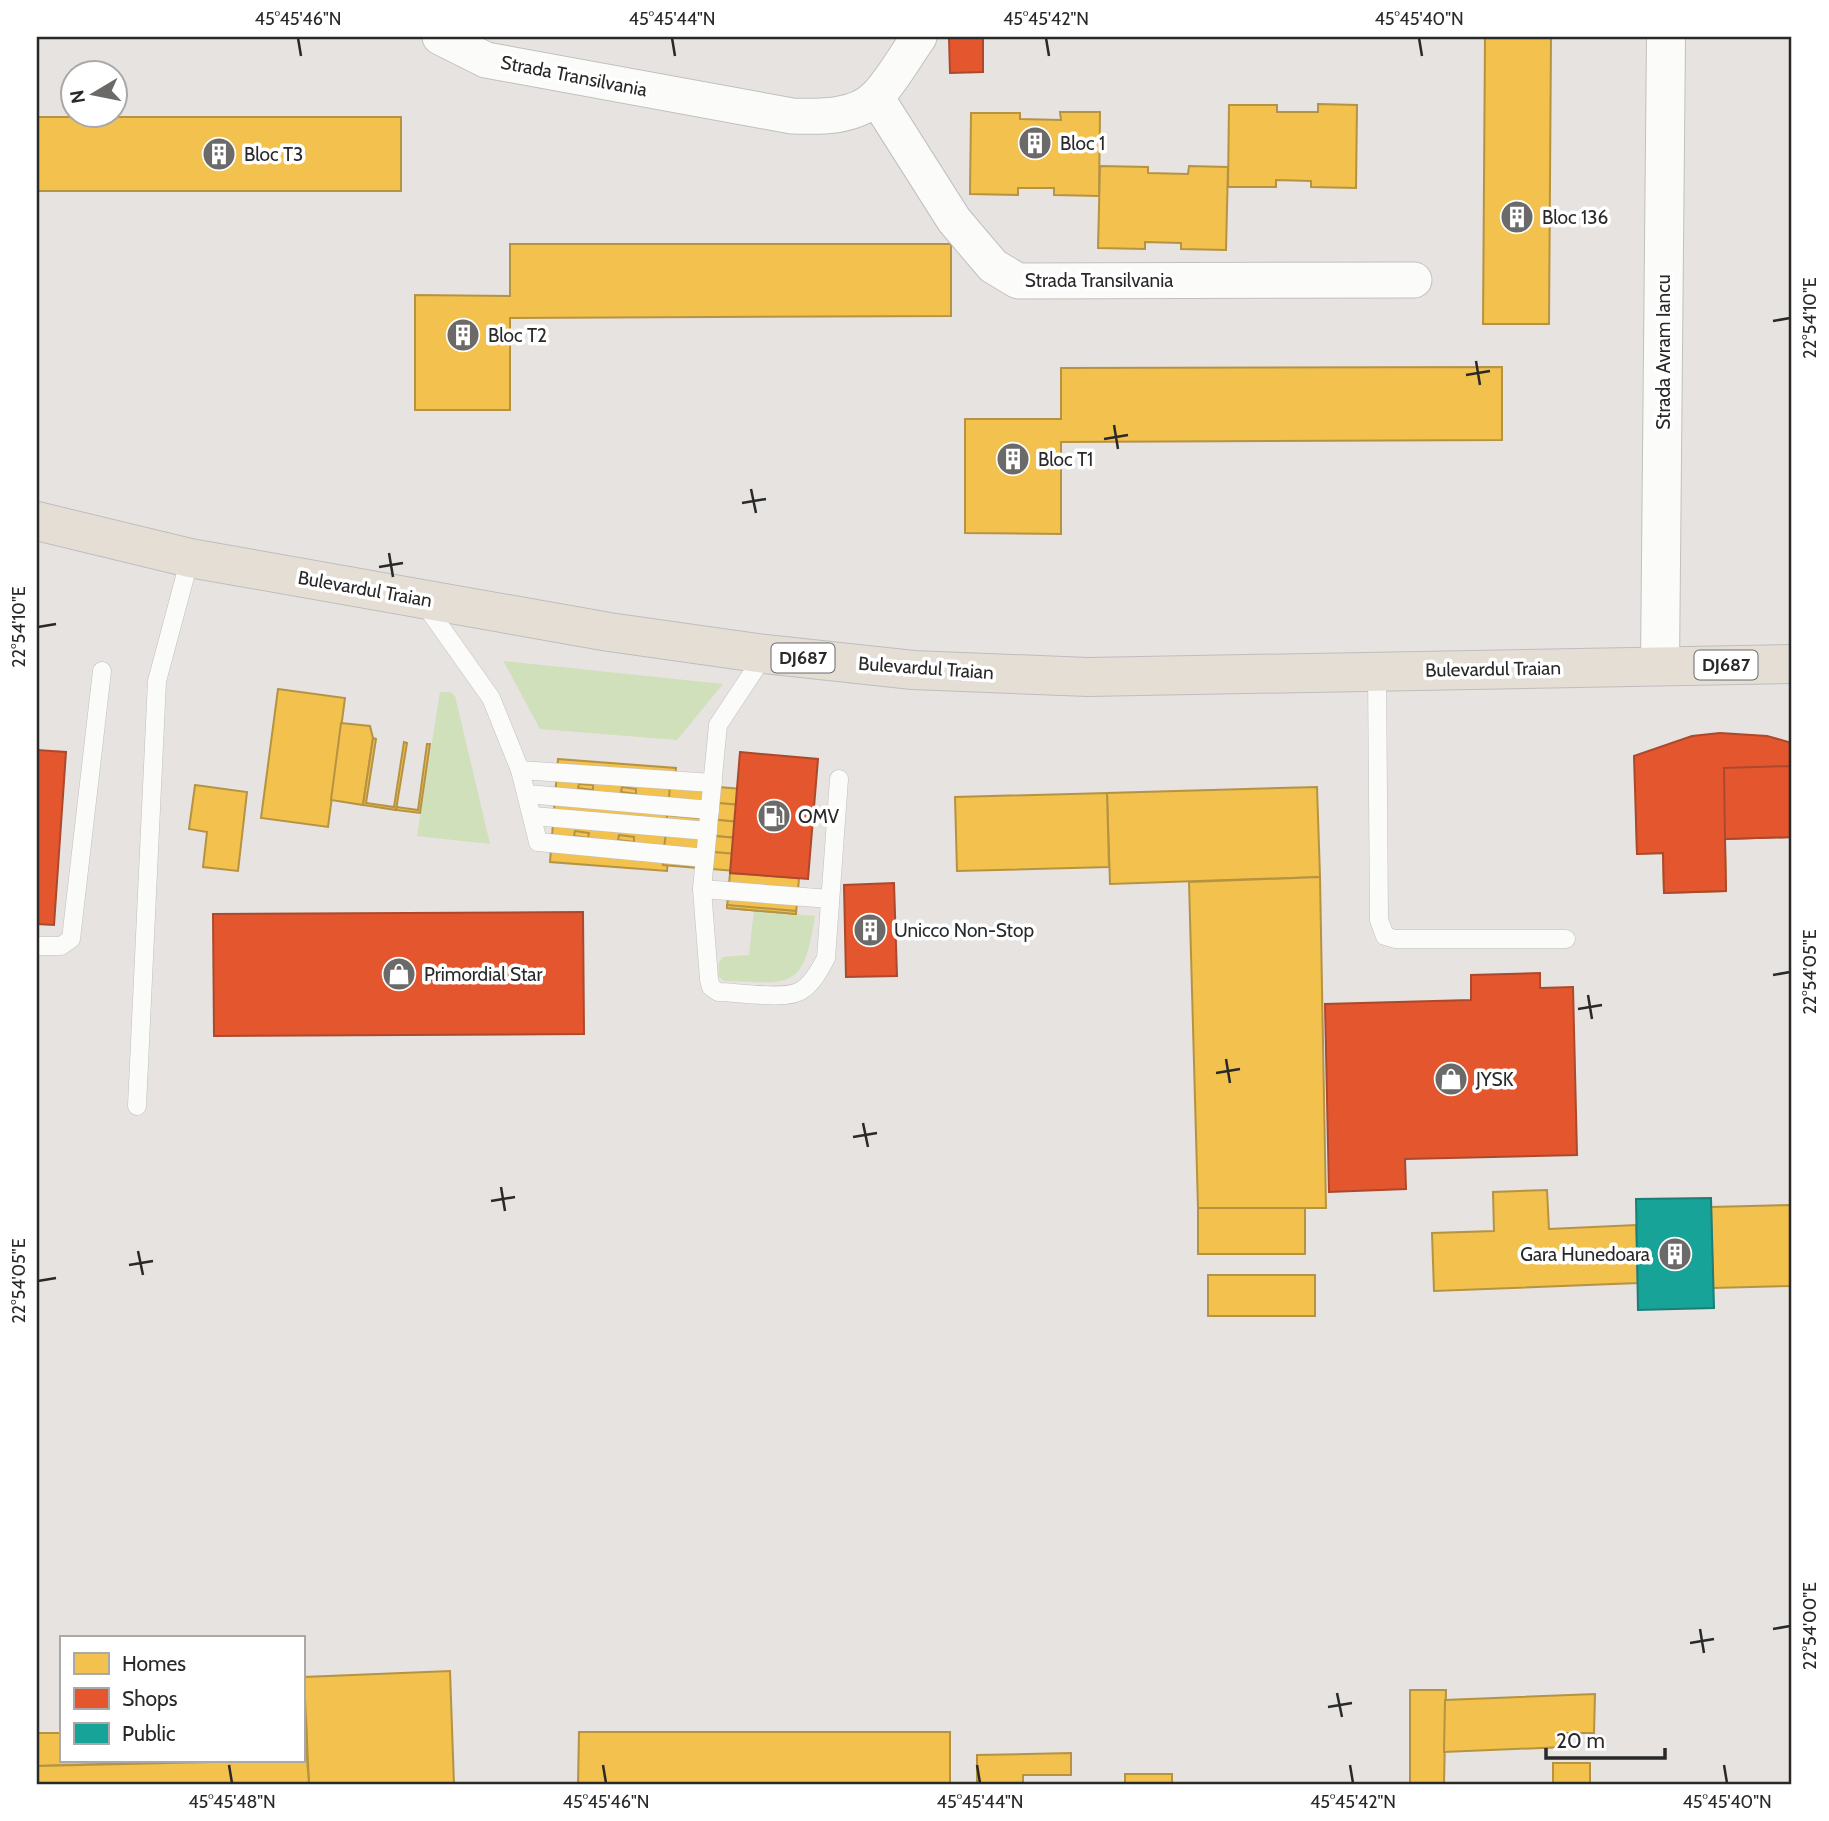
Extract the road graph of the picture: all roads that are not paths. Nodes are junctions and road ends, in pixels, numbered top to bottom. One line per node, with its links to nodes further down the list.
1 (440, 37): 4 (street, Strada Transilvania)
2 (919, 37): 4 (street, Strada Transilvania)
3 (1666, 37): 11 (street, Strada Avram Iancu)
4 (876, 97): 5 (street, Strada Transilvania)
5 (1414, 280)
6 (37, 521): 7 (main road, Bulevardul Traian / DJ687)
7 (190, 558): 8 (main road, Bulevardul Traian / DJ687); 26 (lane)
8 (421, 599): 9 (main road, Bulevardul Traian / DJ687); 14 (lane)
9 (765, 654): 13 (main road, Bulevardul Traian / DJ687); 16 (lane)
10 (1792, 664): 11 (main road, DJ687)
11 (1660, 666): 13 (main road, Bulevardul Traian / DJ687)
12 (102, 671): 25 (lane)
13 (1377, 671): 24 (lane)
14 (520, 770): 16 (lane); 17 (lane)
15 (839, 779): 23 (lane)
16 (713, 783): 18 (lane)
17 (527, 794): 18 (lane); 19 (lane)
18 (710, 810): 20 (lane)
19 (533, 817): 20 (lane); 21 (lane)
20 (708, 831): 21 (lane)
21 (705, 858): 22 (lane)
22 (702, 889): 23 (lane); 23 (lane)
23 (830, 899)
24 (1566, 939)
25 (37, 946)
26 (137, 1106)

